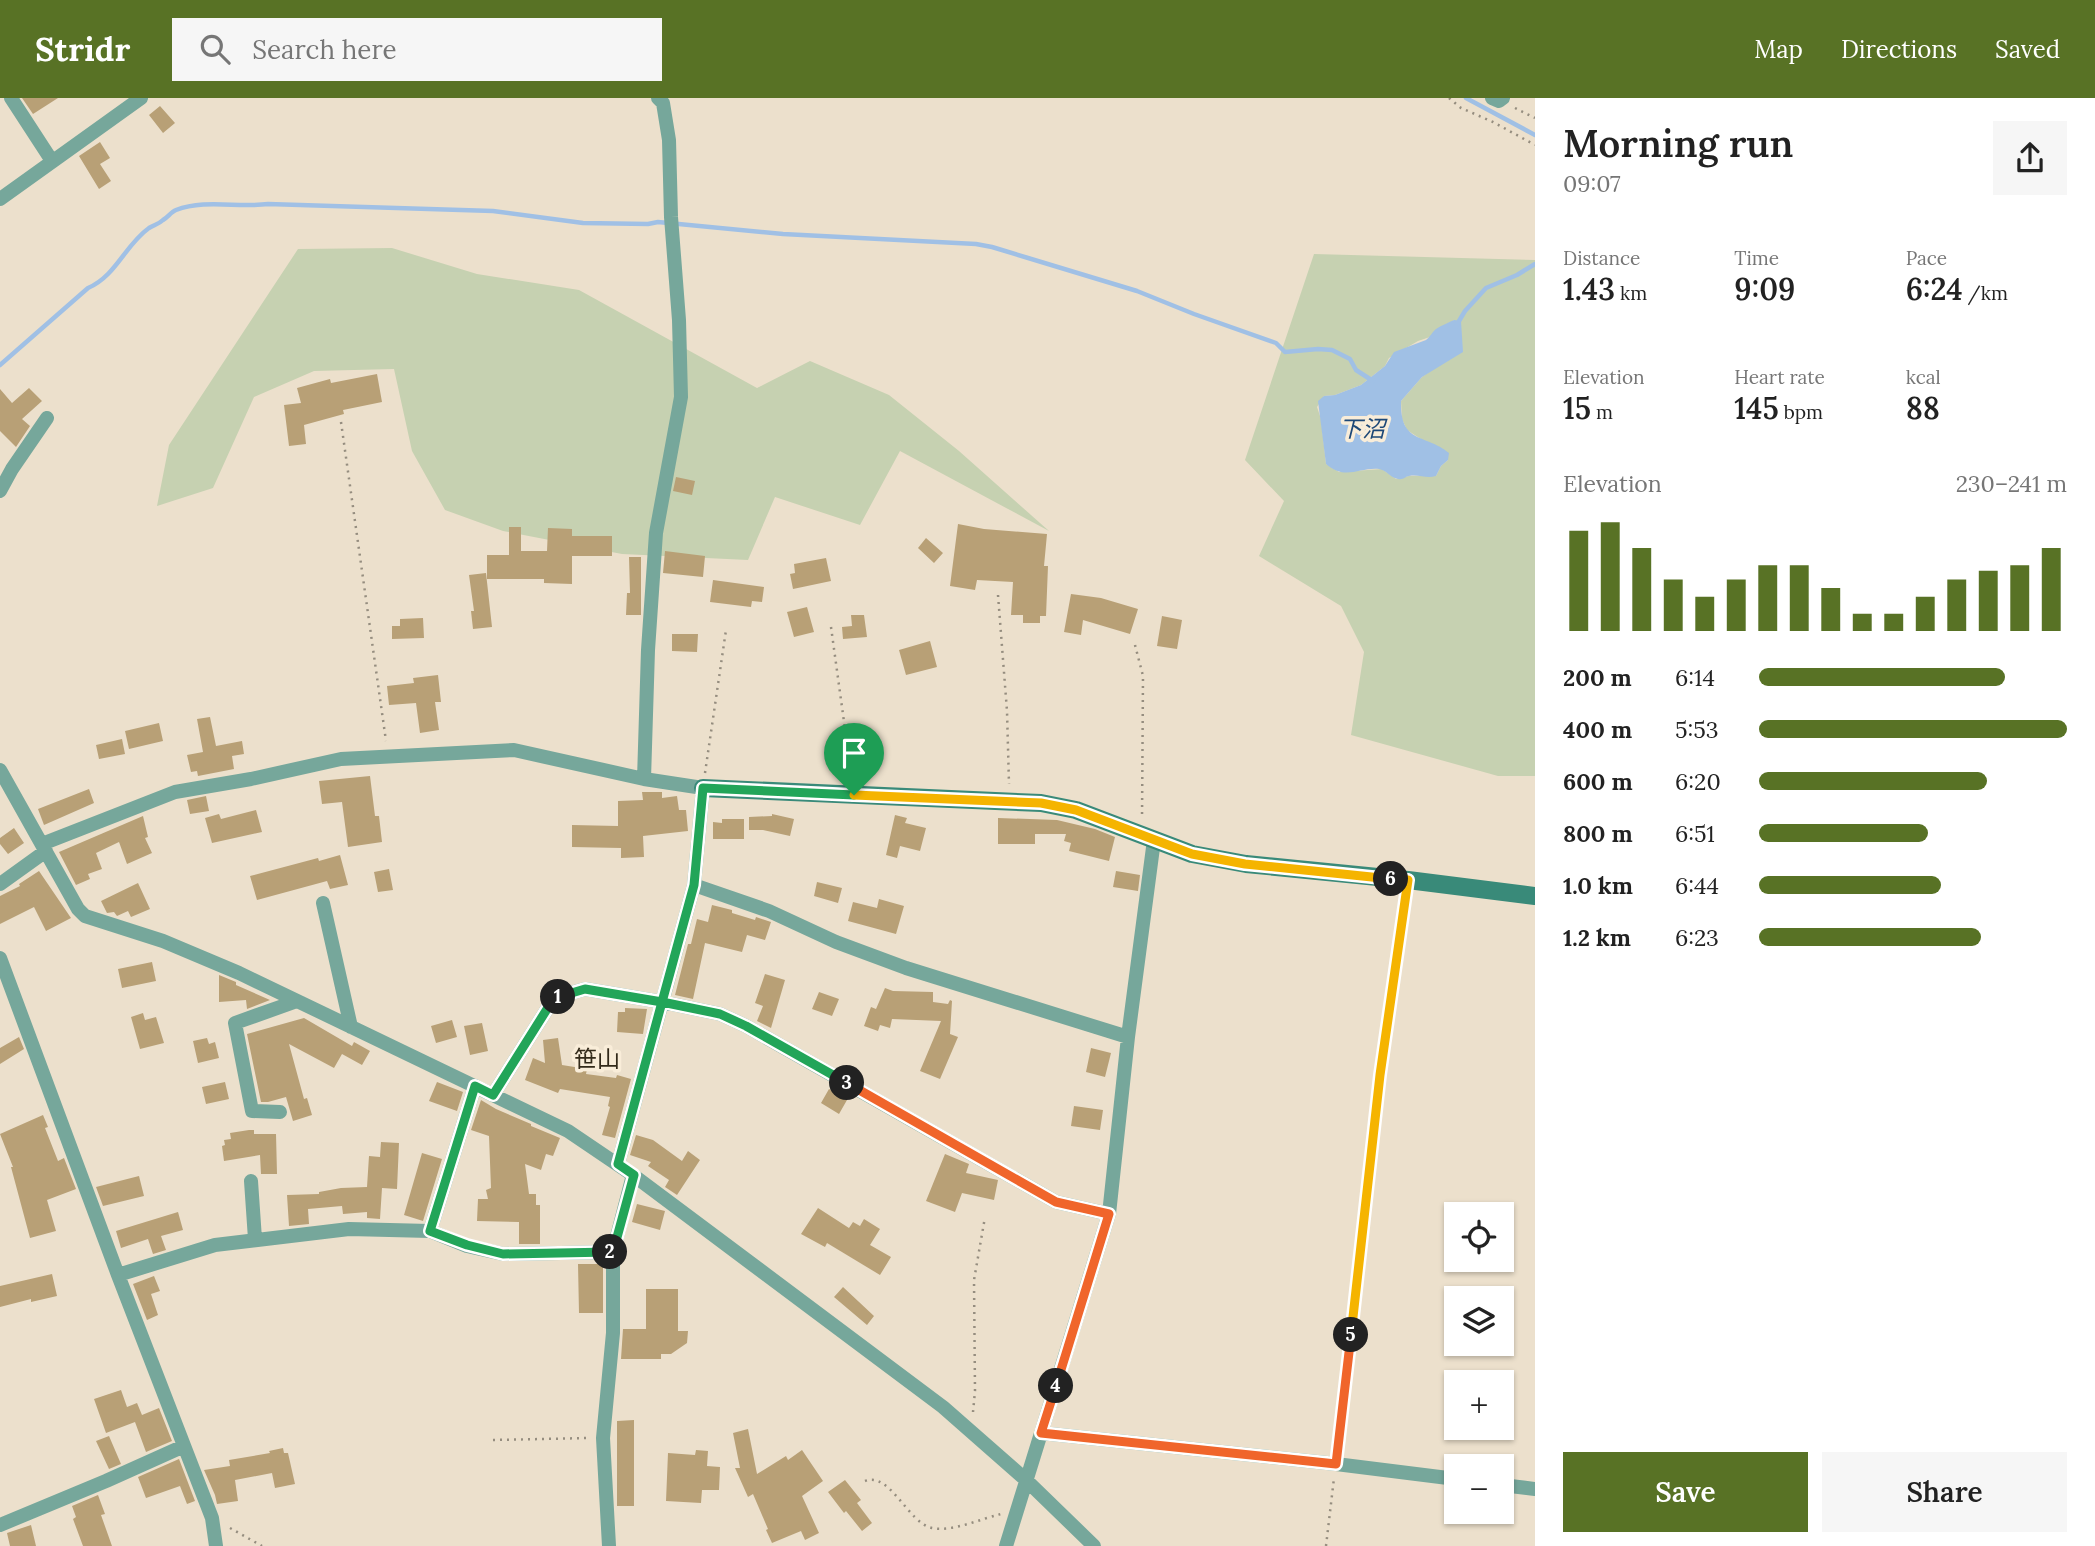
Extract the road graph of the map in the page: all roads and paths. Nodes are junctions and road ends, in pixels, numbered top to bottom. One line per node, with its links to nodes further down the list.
1 (11, 98): 8 (street)
2 (141, 98): 8 (street)
3 (658, 98): 19 (street)
4 (1449, 98): 7 (path)
5 (1498, 99): 6 (path)
6 (1535, 118)
7 (1535, 145)
8 (52, 161): 9 (street)
9 (0, 199)
10 (47, 418): 12 (street)
11 (341, 422): 17 (path)
12 (0, 491)
13 (998, 595): 22 (path)
14 (831, 627): 21 (path)
15 (726, 631): 20 (path)
16 (1135, 645): 23 (path)
17 (388, 756): 19 (street); 24 (street)
18 (0, 769): 24 (street)
19 (644, 779): 20 (street)
20 (703, 788): 21 (street); 27 (street)
21 (854, 795): 22 (street)
22 (1010, 802): 23 (street)
23 (1148, 837): 25 (street); 34 (street)
24 (44, 848): 26 (street); 31 (street)
25 (1408, 880): 28 (street); 52 (path)
26 (0, 884)
27 (694, 885): 32 (street); 34 (street)
28 (1535, 897)
29 (323, 904): 33 (street)
30 (0, 958): 46 (street)
31 (297, 1001): 33 (street); 37 (street)
32 (662, 1002): 36 (street); 38 (street); 41 (street)
33 (351, 1027): 35 (street)
34 (1128, 1037): 41 (street)
35 (475, 1086): 36 (street); 43 (street)
36 (493, 1095): 38 (street)
37 (280, 1112)
38 (618, 1164): 39 (street)
39 (634, 1175): 45 (street); 47 (street)
40 (251, 1181): 44 (street)
41 (1109, 1214): 48 (street)
42 (985, 1217): 47 (path)
43 (430, 1231): 44 (street); 45 (street)
44 (255, 1240): 46 (street)
45 (613, 1252): 49 (street)
46 (118, 1275): 51 (street)
47 (972, 1431): 54 (street)
48 (1041, 1433): 52 (street); 54 (street)
49 (603, 1438): 50 (path); 63 (street)
50 (493, 1440)
51 (184, 1446): 59 (street); 60 (street)
52 (1336, 1464): 53 (street); 66 (path)
53 (1444, 1478)
54 (1025, 1479): 58 (street); 65 (street)
55 (865, 1480): 58 (path)
56 (1514, 1486): 57 (street)
57 (1535, 1489)
58 (1017, 1509): 64 (street)
59 (212, 1518): 61 (street); 62 (path)
60 (0, 1525)
61 (216, 1546)
62 (262, 1546)
63 (609, 1546)
64 (1006, 1546)
65 (1094, 1546)
66 (1325, 1546)

